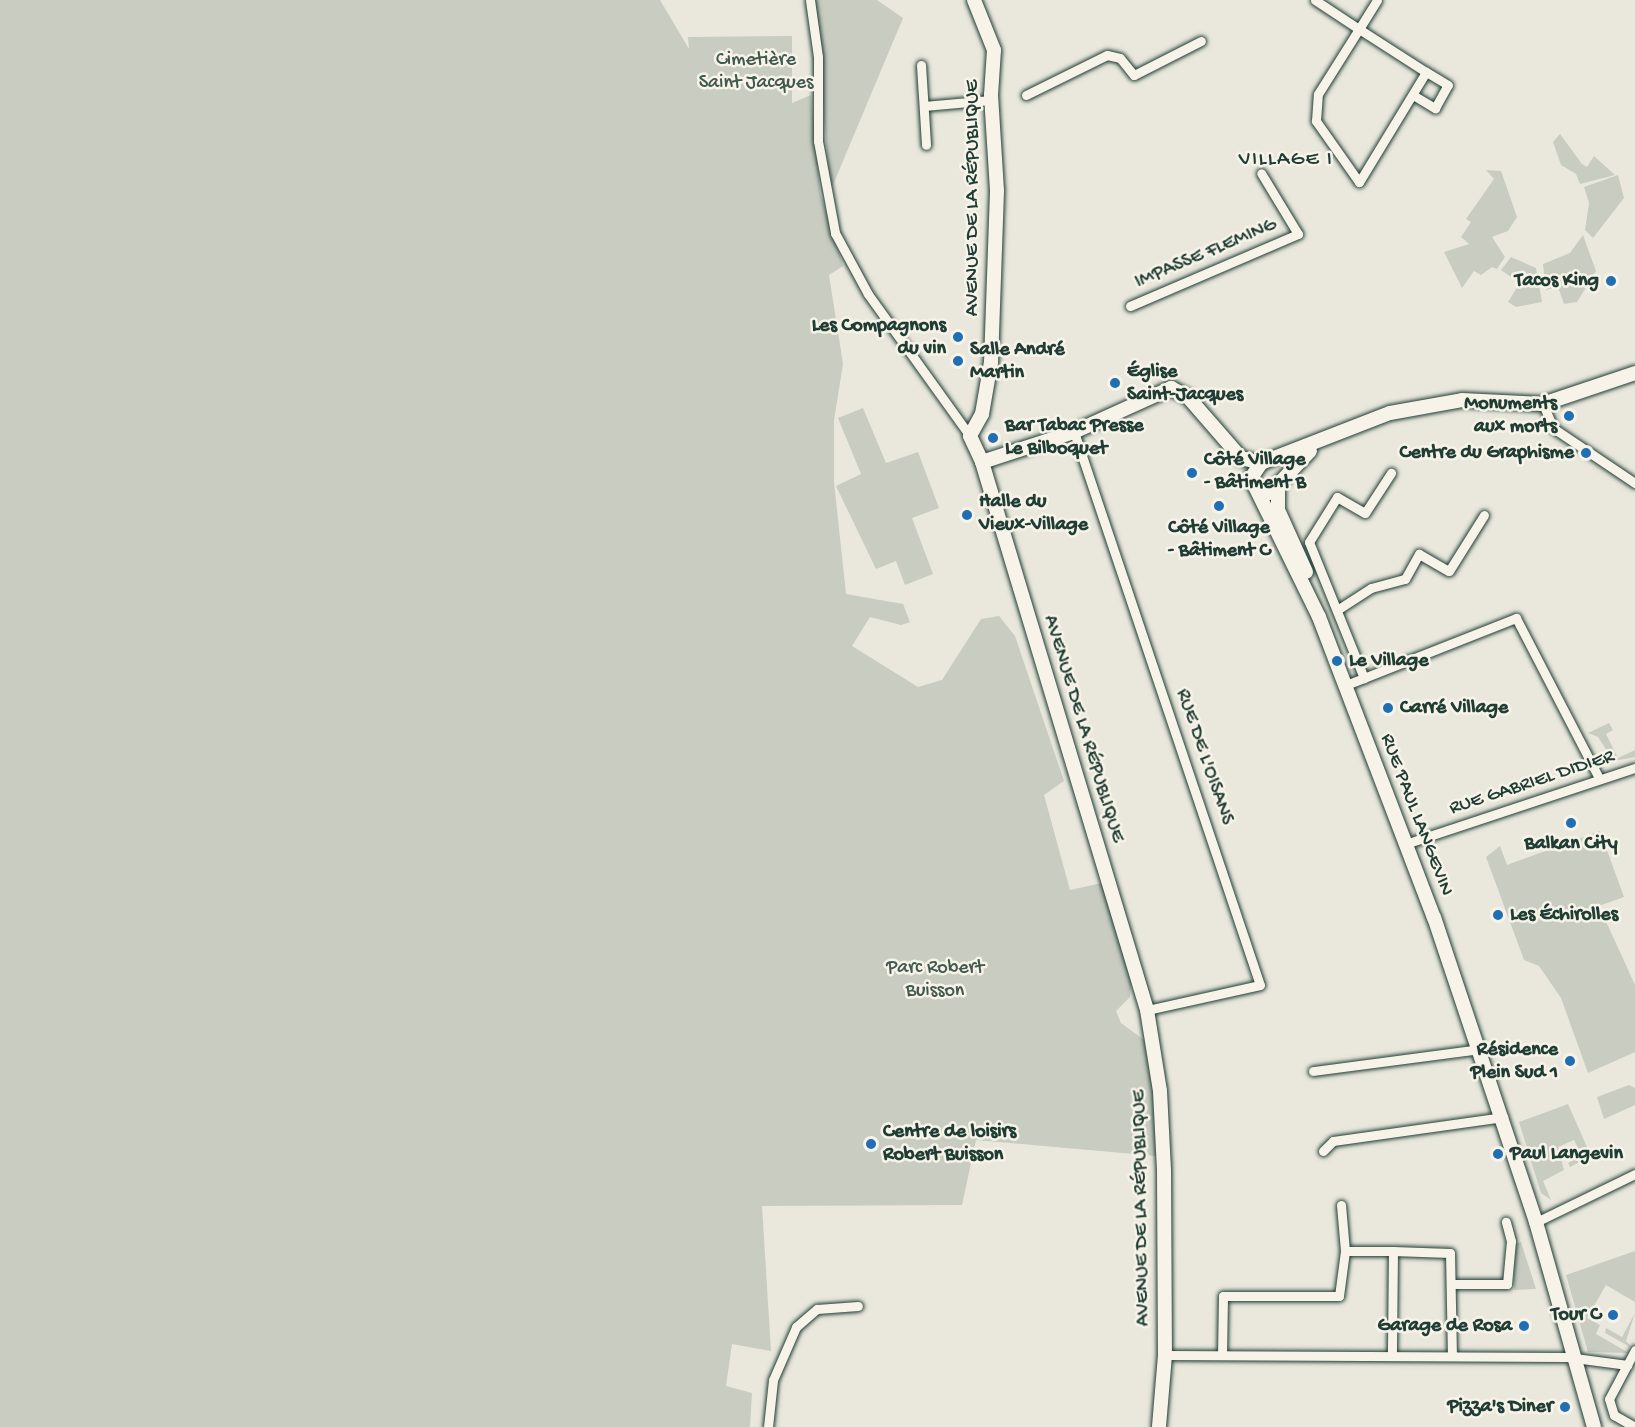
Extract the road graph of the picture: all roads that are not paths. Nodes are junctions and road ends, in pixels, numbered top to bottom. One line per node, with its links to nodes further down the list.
1 (810, 0): 19 (street)
2 (974, 0): 11 (street, AVENUE DE LA RÉPUBLIQUE)
3 (1315, 0): 5 (street)
4 (1377, 0): 5 (street)
5 (1359, 29): 8 (street); 10 (street)
6 (1201, 41): 9 (street)
7 (921, 65): 12 (street)
8 (1426, 72): 10 (street); 10 (street)
9 (1026, 95)
10 (1413, 95)
11 (991, 100): 12 (street); 19 (street, AVENUE DE LA RÉPUBLIQUE)
12 (924, 106): 13 (street)
13 (926, 145)
14 (1261, 173): 15 (street, IMPASSE FLEMING)
15 (1130, 306)
16 (1635, 373): 17 (street)
17 (1543, 404): 20 (street); 25 (street)
18 (1074, 432): 21 (street); 22 (street); 36 (street, RUE DE L'OISANS)
19 (970, 436): 22 (street, AVENUE DE LA RÉPUBLIQUE)
20 (1320, 442): 23 (street); 27 (street)
21 (1230, 448): 23 (street); 26 (street, RUE PAUL LANGEVIN)
22 (982, 462): 36 (street, AVENUE DE LA RÉPUBLIQUE)
23 (1264, 463): 26 (street); 27 (street)
24 (1391, 473): 29 (street)
25 (1635, 483)
26 (1254, 486): 27 (street); 29 (street, RUE PAUL LANGEVIN)
27 (1280, 486): 29 (street, RUE PAUL LANGEVIN)
28 (1484, 514): 30 (street)
29 (1297, 544): 30 (street); 32 (street, RUE PAUL LANGEVIN)
30 (1337, 610): 31 (street)
31 (1364, 678): 32 (street); 34 (street)
32 (1346, 685): 35 (street, RUE PAUL LANGEVIN)
33 (1635, 768): 34 (street, RUE GABRIEL DIDIER)
34 (1599, 778): 35 (street, RUE GABRIEL DIDIER)
35 (1406, 844): 37 (street, RUE PAUL LANGEVIN)
36 (1147, 1010): 50 (street, AVENUE DE LA RÉPUBLIQUE)
37 (1480, 1049): 38 (street); 39 (street, RUE PAUL LANGEVIN)
38 (1313, 1071)
39 (1503, 1117): 40 (street); 44 (street, RUE PAUL LANGEVIN)
40 (1323, 1151)
41 (1635, 1174): 44 (street)
42 (1341, 1205): 45 (street)
43 (1506, 1222): 47 (street)
44 (1536, 1222): 54 (street, RUE PAUL LANGEVIN)
45 (1345, 1251): 46 (street); 51 (street)
46 (1393, 1251): 47 (street); 52 (street)
47 (1452, 1284): 53 (street)
48 (858, 1306): 57 (street)
49 (1635, 1350): 55 (street)
50 (1165, 1355): 51 (street); 58 (street, AVENUE DE LA RÉPUBLIQUE)
51 (1222, 1355): 52 (street)
52 (1392, 1355): 53 (street)
53 (1452, 1355): 54 (street)
54 (1574, 1357): 55 (street); 59 (street, RUE PAUL LANGEVIN)
55 (1627, 1365): 56 (street)
56 (1635, 1426)
57 (768, 1427)
58 (1159, 1427)
59 (1594, 1427)

